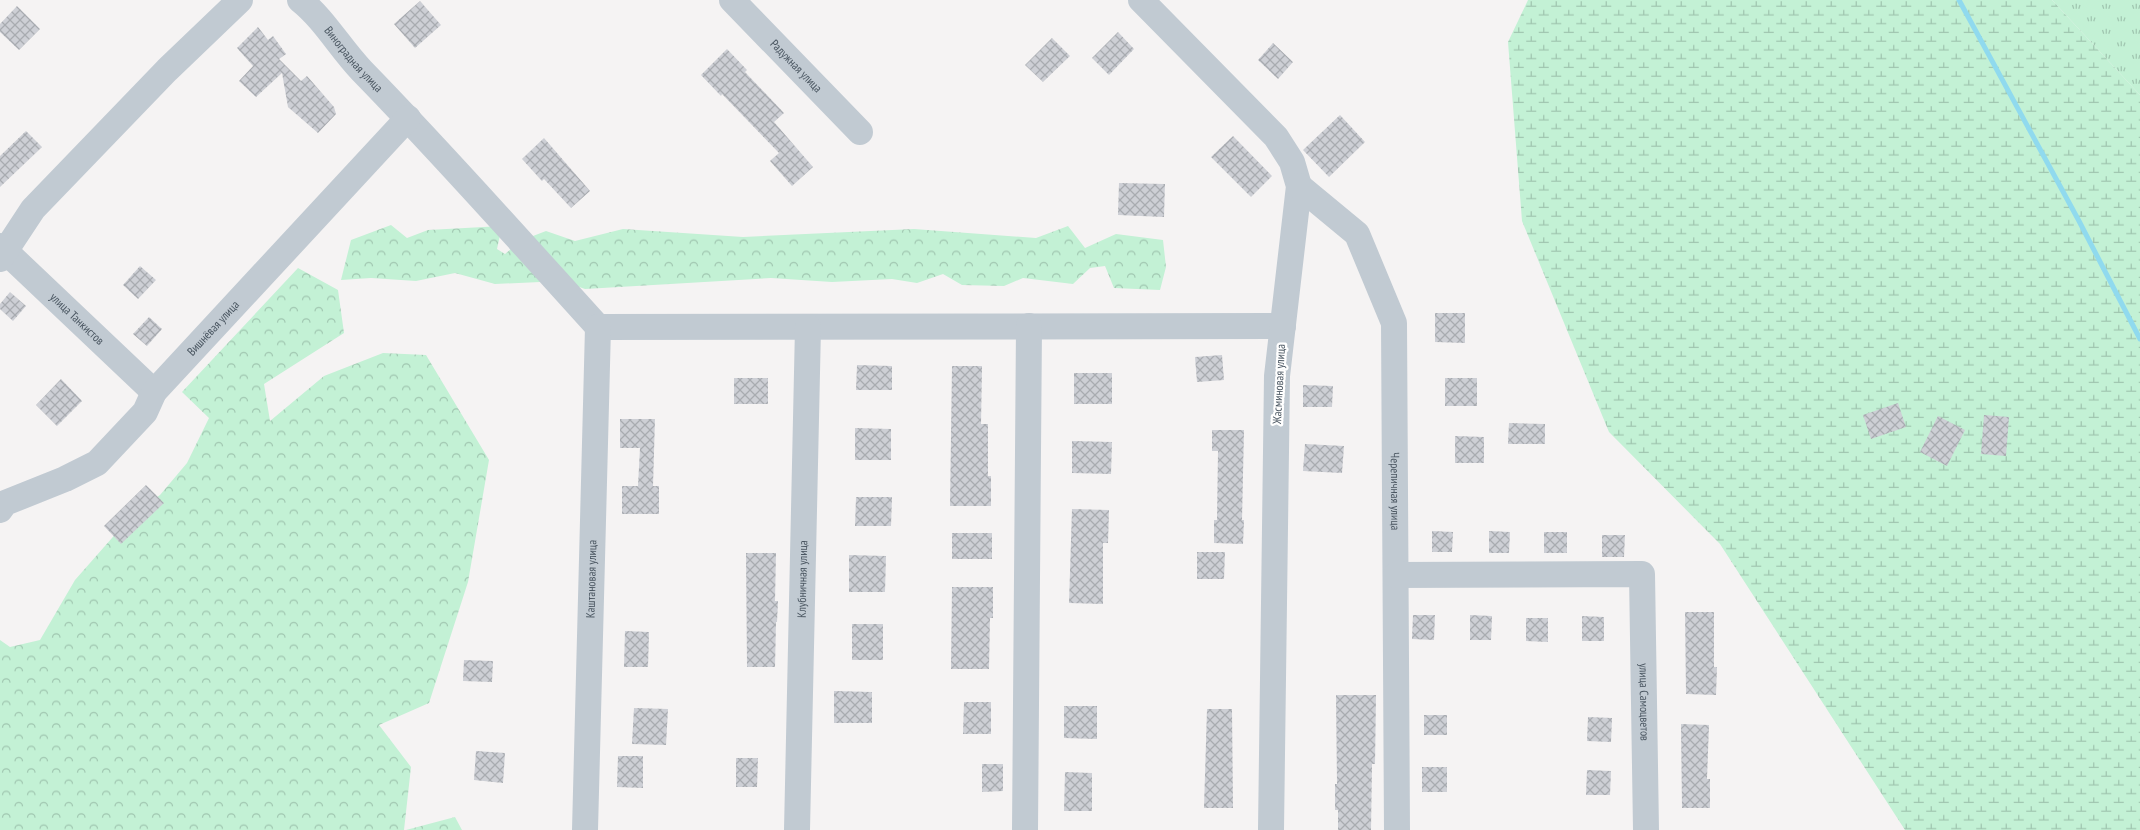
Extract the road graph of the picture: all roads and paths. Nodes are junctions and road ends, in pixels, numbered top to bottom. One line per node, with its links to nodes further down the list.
1 (240, 0): 8 (street)
2 (300, 0): 5 (street, Виноградная улица)
3 (732, 0): 6 (street, Радужная улица)
4 (1141, 0): 7 (street, Жасминовая улица)
5 (408, 118): 11 (street, Виноградная улица); 13 (street, Вишнёвая улица)
6 (860, 132)
7 (1299, 186): 10 (street, Жасминовая улица); 15 (street, Черепичная улица)
8 (2, 252): 13 (street, улица Танкистов)
9 (1029, 326): 10 (street); 12 (street); 18 (street)
10 (1283, 326): 19 (street, Жасминовая улица)
11 (598, 327): 12 (street); 16 (street, Каштановая улица)
12 (808, 327): 17 (street, Клубничная улица)
13 (154, 392): 14 (street, Вишнёвая улица)
14 (0, 510)
15 (1396, 575): 20 (street, Черепичная улица); 21 (street, улица Самоцветов)
16 (585, 830)
17 (797, 830)
18 (1025, 830)
19 (1271, 830)
20 (1397, 830)
21 (1646, 830)

